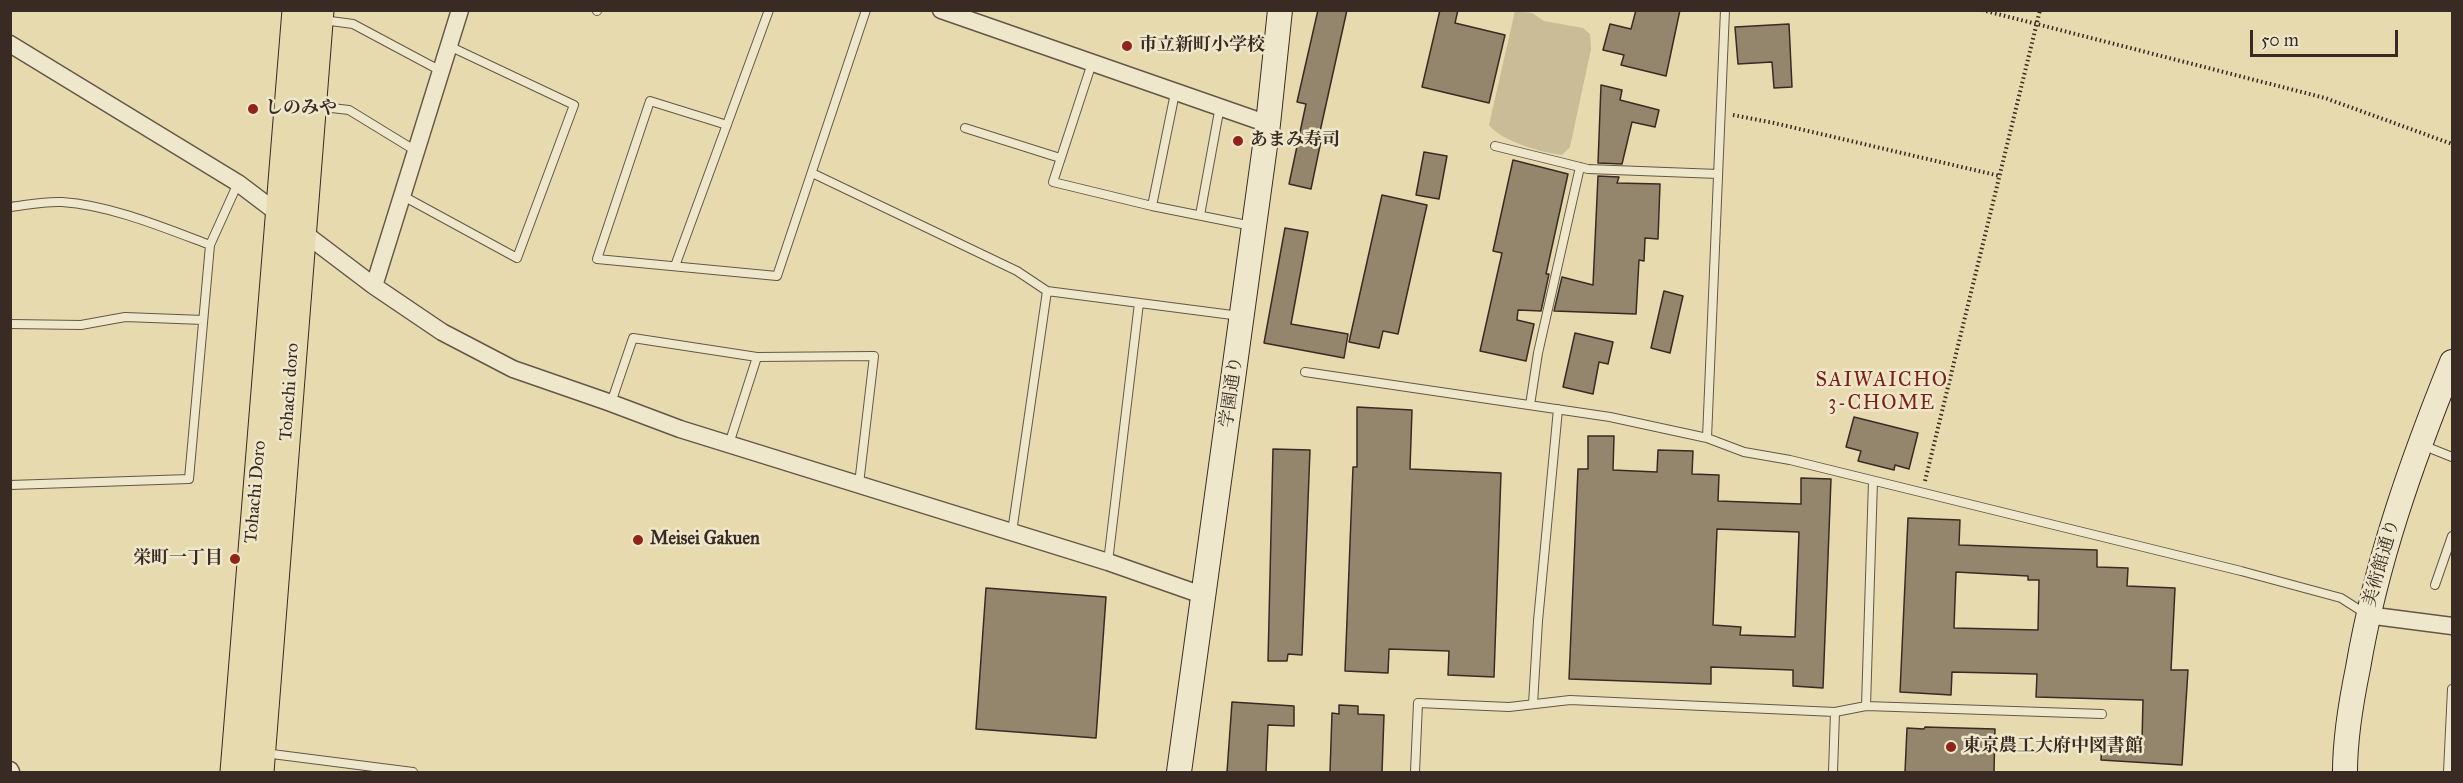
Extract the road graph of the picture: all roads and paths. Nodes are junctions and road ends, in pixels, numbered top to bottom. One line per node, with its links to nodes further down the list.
1 (460, 10): 12 (street)
2 (769, 10): 20 (lane)
3 (866, 10): 27 (lane)
4 (941, 10): 13 (street)
5 (1280, 10): 19 (street, 学園通り)
6 (1725, 10): 18 (lane)
7 (1982, 10): 10 (path)
8 (2040, 10): 10 (path)
9 (312, 14): 14 (lane); 16 (main road, Tohachi doro); 34 (main road)
10 (2037, 24): 22 (path); 29 (path)
11 (10, 44): 30 (street)
12 (449, 46): 14 (street); 31 (lane)
13 (1092, 63): 15 (street); 25 (lane)
14 (441, 70): 24 (street)
15 (1175, 93): 17 (street); 32 (lane)
16 (312, 106): 24 (lane); 37 (main road, Tohachi doro)
17 (1220, 106): 19 (street); 35 (lane)
18 (1721, 113): 28 (lane); 29 (path)
19 (1268, 124): 36 (street, 学園通り)
20 (727, 125): 39 (lane); 39 (lane)
21 (965, 128): 25 (lane)
22 (2452, 144)
23 (1495, 146): 26 (lane)
24 (416, 151): 31 (street)
25 (1060, 158): 32 (lane)
26 (1580, 167): 28 (lane); 50 (lane)
27 (812, 173): 39 (lane); 41 (lane)
28 (1718, 174): 52 (lane)
29 (2000, 176): 59 (path)
30 (238, 183): 34 (street); 38 (lane)
31 (403, 196): 40 (street)
32 (1152, 206): 35 (lane)
33 (10, 207): 38 (lane)
34 (278, 212): 37 (street); 72 (main road, Tohachi Doro)
35 (1200, 215): 36 (lane)
36 (1254, 226): 43 (street, 学園通り)
37 (302, 232): 40 (street); 72 (main road, Tohachi doro)
38 (210, 245): 44 (lane)
39 (675, 266)
40 (374, 286): 49 (street)
41 (1047, 291): 42 (lane); 60 (lane)
42 (1139, 303): 43 (lane); 62 (lane)
43 (1242, 317): 64 (street, 学園通り)
44 (203, 320): 45 (lane); 58 (lane)
45 (10, 324)
46 (757, 357): 49 (lane); 54 (lane); 57 (lane)
47 (2452, 362): 53 (street, 美術館通り)
48 (1305, 372): 50 (lane)
49 (612, 403): 54 (street)
50 (1530, 405): 51 (lane)
51 (1558, 409): 52 (lane); 68 (lane)
52 (1707, 438): 56 (lane)
53 (2419, 443): 55 (lane); 65 (street, 美術館通り)
54 (729, 444): 57 (street)
55 (2452, 457)
56 (1873, 481): 59 (lane); 69 (lane)
57 (860, 484): 60 (street)
58 (10, 485)
59 (1922, 494): 65 (lane)
60 (1012, 533): 62 (street)
61 (2452, 536): 63 (lane)
62 (1108, 562): 64 (street)
63 (2435, 585)
64 (1202, 595): 74 (street, 学園通り)
65 (2367, 615): 66 (street); 77 (street, 美術館通り)
66 (2452, 627)
67 (2452, 689): 78 (lane)
68 (1533, 704): 70 (lane); 75 (lane)
69 (1866, 706): 70 (lane); 71 (lane)
70 (1835, 712): 76 (lane)
71 (2102, 714)
72 (248, 762): 73 (lane)
73 (413, 772)
74 (1179, 772)
75 (1414, 772)
76 (1833, 772)
77 (2345, 772)
78 (2448, 772)

